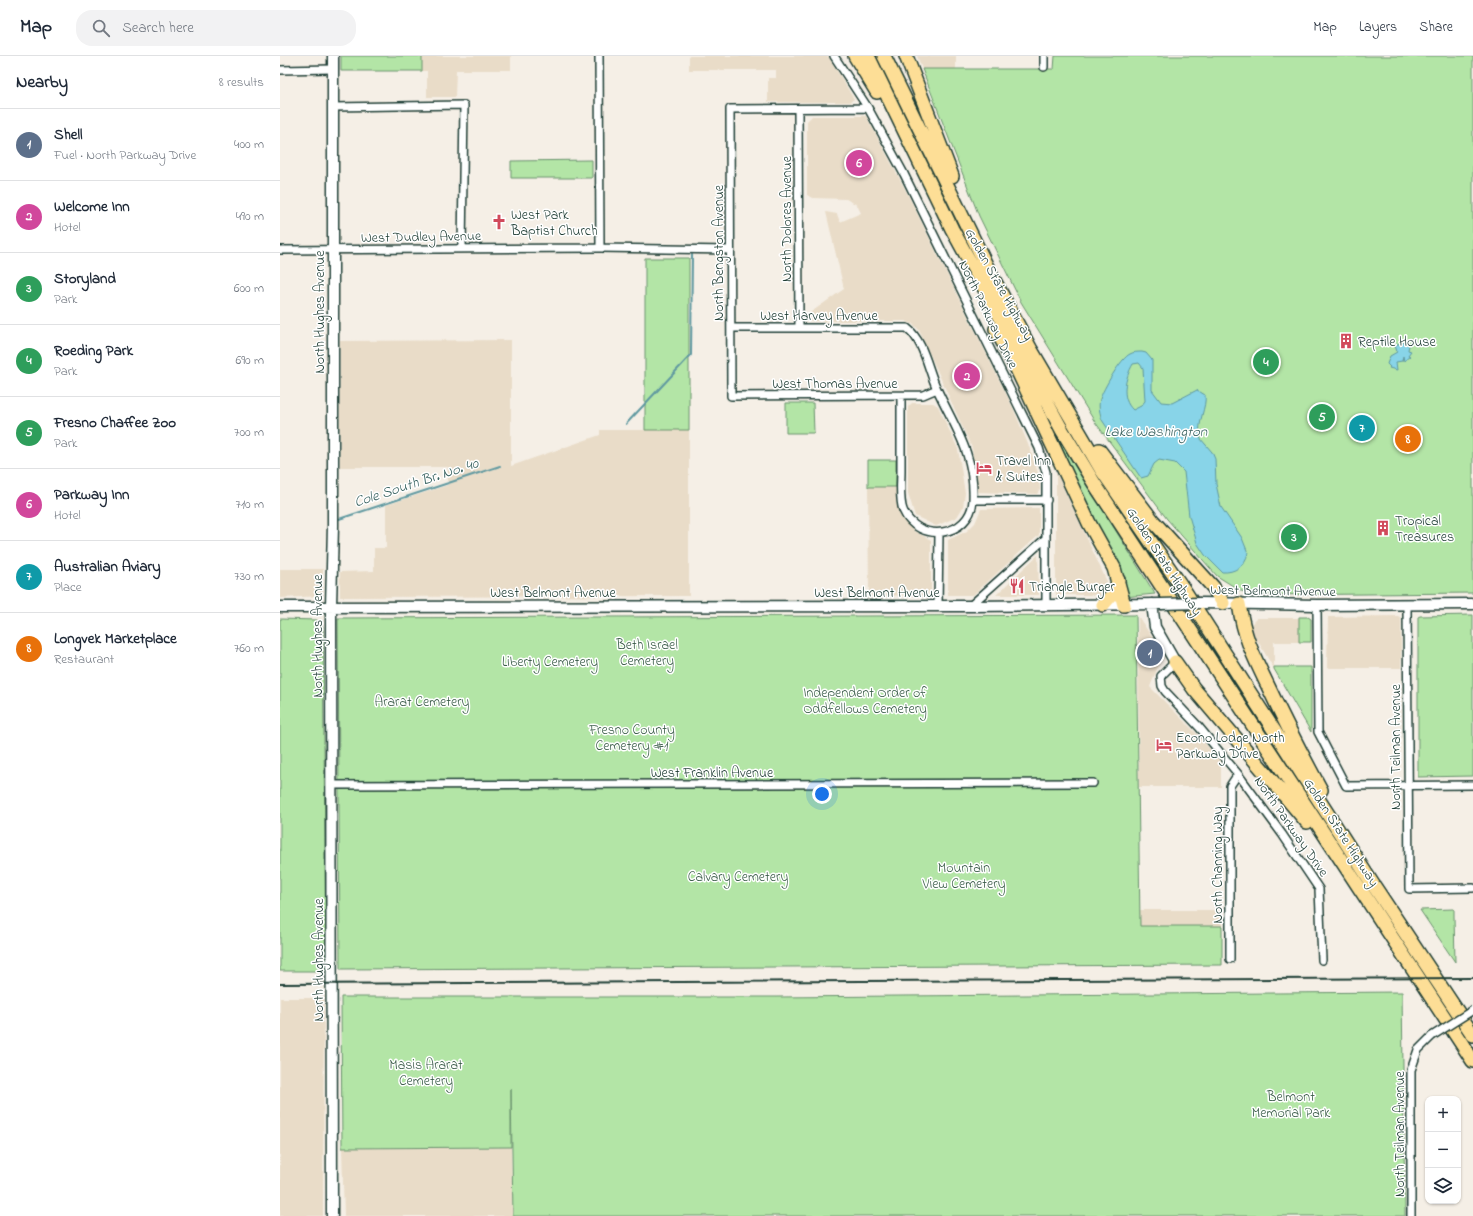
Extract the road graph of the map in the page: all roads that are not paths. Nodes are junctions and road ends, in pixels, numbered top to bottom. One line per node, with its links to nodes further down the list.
1 (333, 56): 11 (main road, North Hughes Avenue)
2 (599, 56): 17 (street)
3 (834, 56): 13 (street, North Parkway Drive)
4 (856, 56): 15 (highway)
5 (868, 56): 15 (highway, Golden State Highway)
6 (884, 56): 22 (highway, Golden State Highway)
7 (906, 56): 22 (highway)
8 (1044, 56): 9 (street)
9 (1044, 67)
10 (280, 70): 11 (street)
11 (333, 70): 12 (main road, North Hughes Avenue)
12 (333, 107): 18 (street); 20 (main road, North Hughes Avenue)
13 (868, 108): 14 (street); 30 (street, North Parkway Drive)
14 (798, 109): 21 (street, North Bengston Avenue); 24 (street, North Dolores Avenue)
15 (906, 136): 16 (highway, Golden State Highway)
16 (952, 229): 33 (highway); 53 (highway, Golden State Highway)
17 (600, 248): 18 (street, West Dudley Avenue); 21 (street, West Dudley Avenue)
18 (462, 249): 20 (street, West Dudley Avenue)
19 (280, 250): 20 (street, West Dudley Avenue)
20 (333, 250): 43 (main road, North Hughes Avenue)
21 (730, 250): 23 (street, North Bengston Avenue)
22 (987, 267): 28 (highway, Golden State Highway)
23 (731, 328): 24 (street, West Harvey Avenue); 26 (street, North Bengston Avenue)
24 (799, 328): 25 (street, West Harvey Avenue)
25 (937, 389): 27 (street, West Thomas Avenue); 29 (street)
26 (731, 396): 27 (street, West Thomas Avenue)
27 (900, 396): 31 (street)
28 (1059, 398): 34 (highway); 54 (highway, Golden State Highway)
29 (973, 500): 30 (street); 31 (street)
30 (1047, 500): 32 (street, North Parkway Drive)
31 (939, 534): 44 (street)
32 (1046, 538): 38 (street, North Parkway Drive); 45 (street)
33 (1118, 580): 39 (highway); 40 (highway)
34 (1223, 603): 35 (main road, West Belmont Avenue, bridge); 36 (main road, West Belmont Avenue)
35 (1157, 604): 40 (main road, West Belmont Avenue); 47 (main road)
36 (1239, 604): 41 (main road, West Belmont Avenue); 54 (highway)
37 (1473, 604): 42 (main road, West Belmont Avenue)
38 (1046, 605): 39 (main road, West Belmont Avenue); 45 (main road, West Belmont Avenue)
39 (1103, 605): 40 (main road, West Belmont Avenue)
40 (1124, 605)
41 (1317, 605): 42 (main road, West Belmont Avenue); 51 (street)
42 (1407, 605): 51 (street, North Teilman Avenue)
43 (331, 606): 44 (main road, West Belmont Avenue); 46 (main road, West Belmont Avenue); 50 (main road, North Hughes Avenue)
44 (938, 606): 45 (main road, West Belmont Avenue)
45 (970, 606)
46 (280, 607)
47 (1175, 662): 48 (street, North Parkway Drive); 53 (highway)
48 (1238, 774): 56 (street, North Channing Way); 57 (street, North Parkway Drive)
49 (1093, 783): 50 (street, West Franklin Avenue)
50 (331, 785): 61 (main road, North Hughes Avenue)
51 (1408, 785): 52 (street); 55 (street, North Teilman Avenue)
52 (1473, 785)
53 (1351, 875): 60 (highway, Golden State Highway)
54 (1372, 883): 59 (highway, Golden State Highway)
55 (1473, 888)
56 (1230, 959)
57 (1322, 960)
58 (1473, 1010): 62 (street, North Teilman Avenue, bridge)
59 (1473, 1035)
60 (1473, 1061)
61 (332, 1216)
62 (1411, 1216)

